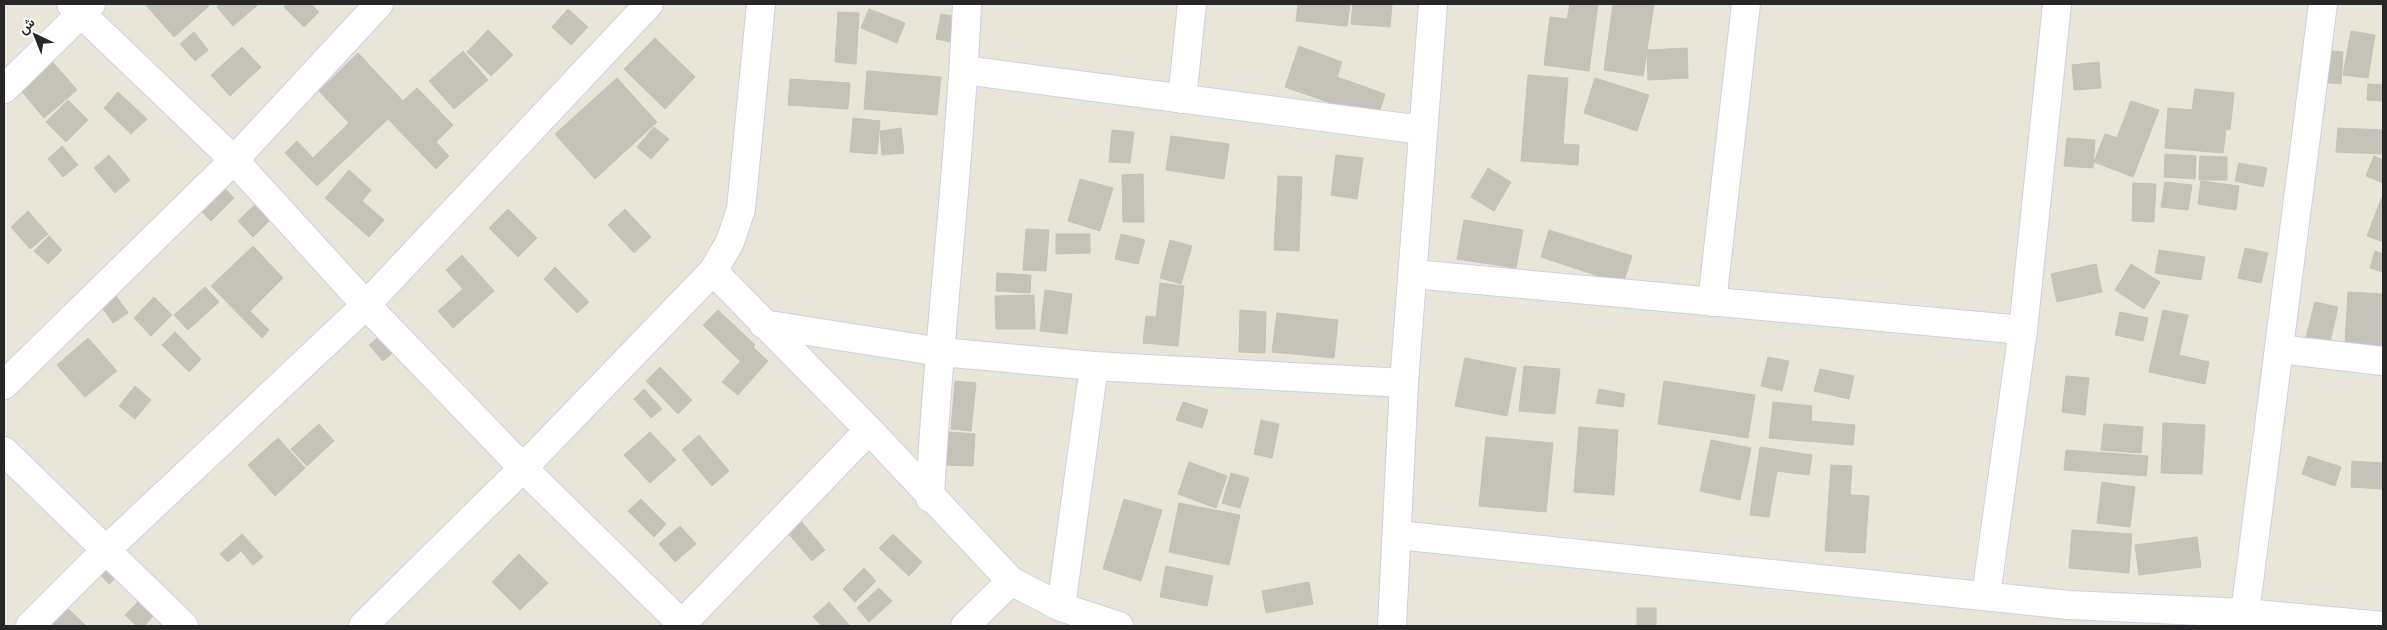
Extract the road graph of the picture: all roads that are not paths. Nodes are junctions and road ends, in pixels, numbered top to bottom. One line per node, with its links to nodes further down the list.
1 (379, 4): 15 (street)
2 (649, 4): 19 (street)
3 (761, 4): 16 (street)
4 (967, 4): 11 (street)
5 (1192, 4): 13 (street)
6 (1433, 4): 14 (street)
7 (1746, 4): 18 (street)
8 (2057, 4): 21 (street)
9 (2323, 4): 22 (street)
10 (81, 8): 12 (street); 15 (street)
11 (964, 70): 13 (street); 23 (street)
12 (4, 89)
13 (1182, 98): 14 (street)
14 (1422, 130): 17 (street)
15 (234, 160): 19 (street); 27 (street)
16 (712, 272): 20 (street); 30 (street)
17 (1413, 274): 18 (street); 26 (street)
18 (1712, 302): 21 (street)
19 (366, 305): 30 (street); 33 (street)
20 (763, 324): 23 (street); 28 (street)
21 (2023, 330): 35 (street)
22 (2279, 349): 24 (street); 37 (street)
23 (941, 352): 25 (street); 31 (street)
24 (2383, 361)
25 (1094, 366): 26 (street); 36 (street)
26 (1404, 383): 32 (street)
27 (4, 385)
28 (869, 430): 31 (street); 39 (street)
29 (4, 451): 33 (street)
30 (524, 468): 39 (street); 42 (street)
31 (930, 498): 34 (street)
32 (1398, 535): 35 (street); 45 (street)
33 (105, 551): 40 (street); 41 (street)
34 (1011, 581): 36 (street); 43 (street)
35 (1986, 595): 38 (street)
36 (1061, 607): 44 (street)
37 (2245, 613): 38 (street); 46 (street)
38 (2068, 616)
39 (682, 625)
40 (30, 626)
41 (184, 626)
42 (363, 626)
43 (965, 626)
44 (1119, 626)
45 (1392, 626)
46 (2383, 626)

